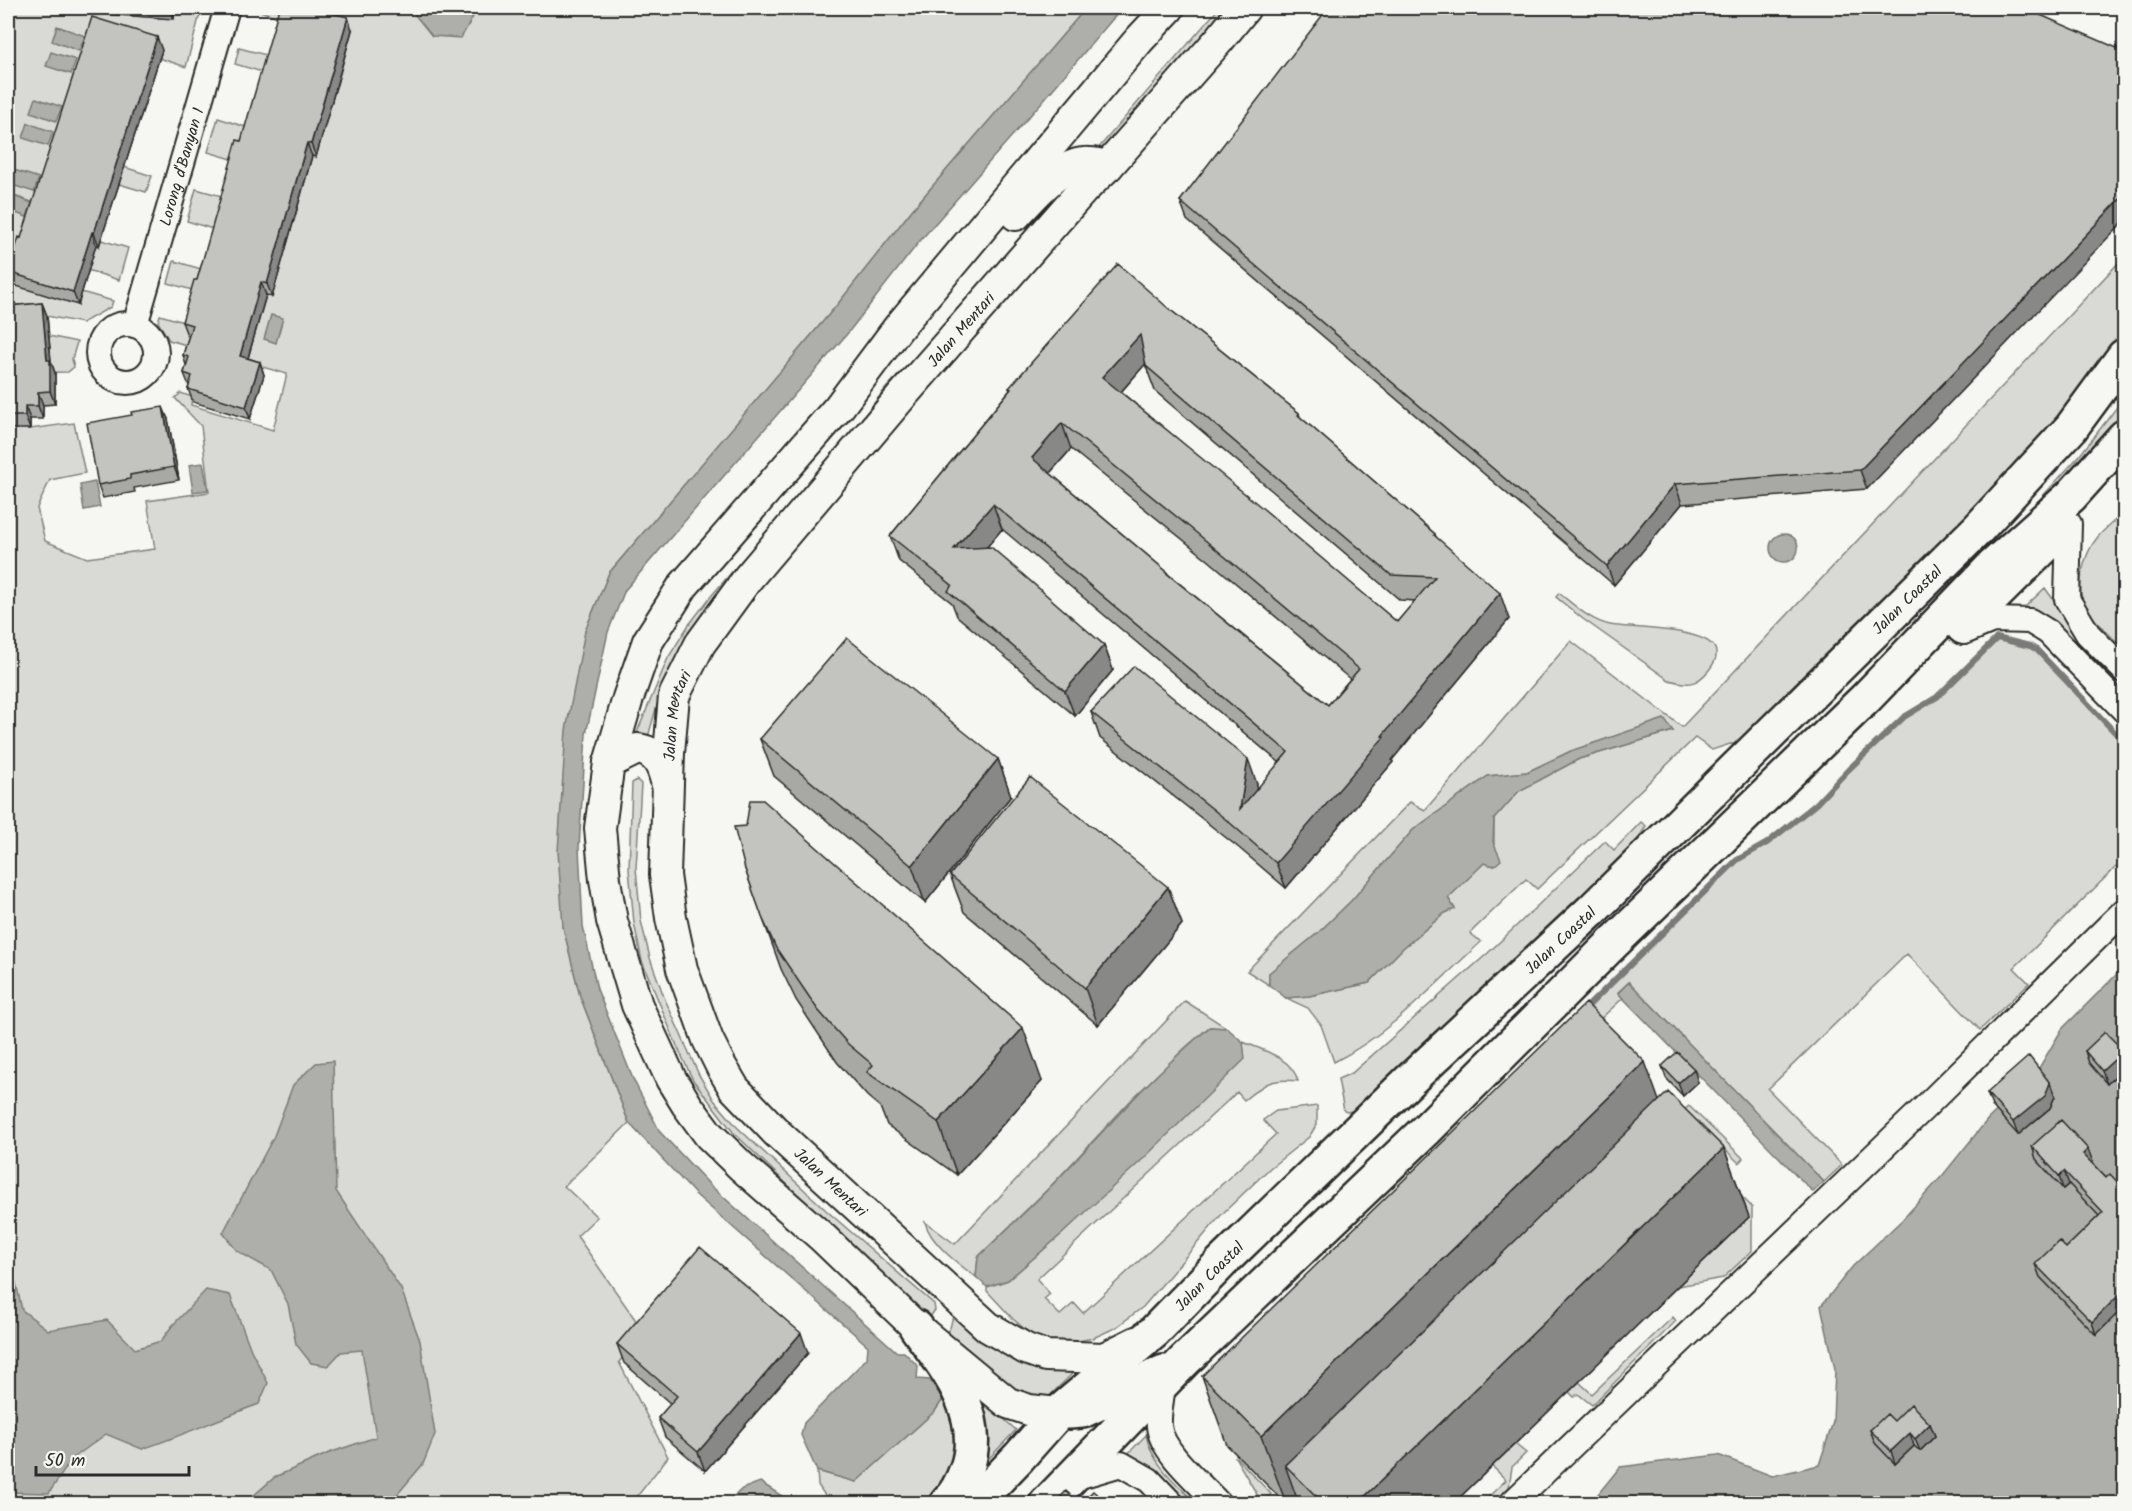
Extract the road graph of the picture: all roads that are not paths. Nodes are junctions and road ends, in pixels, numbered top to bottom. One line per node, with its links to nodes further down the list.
1 (227, 8): 5 (street, Lorong d'Banyan 1)
2 (1168, 8): 6 (main road)
3 (1245, 8): 4 (main road, Jalan Mentari)
4 (1108, 165): 6 (main road); 16 (main road, Jalan Mentari)
5 (135, 326)
6 (898, 328): 15 (main road)
7 (2124, 356): 20 (highway, Jalan Coastal)
8 (2124, 437): 13 (highway)
9 (2124, 465): 10 (highway)
10 (2069, 524): 11 (highway); 12 (street)
11 (1953, 637): 13 (highway); 14 (street)
12 (2124, 670)
13 (1866, 698): 21 (highway)
14 (2124, 710)
15 (609, 763): 16 (main road); 19 (main road)
16 (667, 786): 18 (main road, Jalan Mentari)
17 (2124, 911): 29 (street)
18 (825, 1176): 19 (main road); 20 (main road, Jalan Mentari)
19 (916, 1327): 22 (main road); 24 (highway)
20 (1154, 1332): 22 (highway, Jalan Coastal)
21 (1174, 1372): 22 (highway); 23 (highway); 28 (street)
22 (1058, 1413): 25 (highway, Jalan Coastal)
23 (1070, 1479): 26 (highway); 27 (street)
24 (946, 1503)
25 (974, 1503)
26 (1046, 1503)
27 (1172, 1503)
28 (1219, 1503)
29 (1511, 1503)

